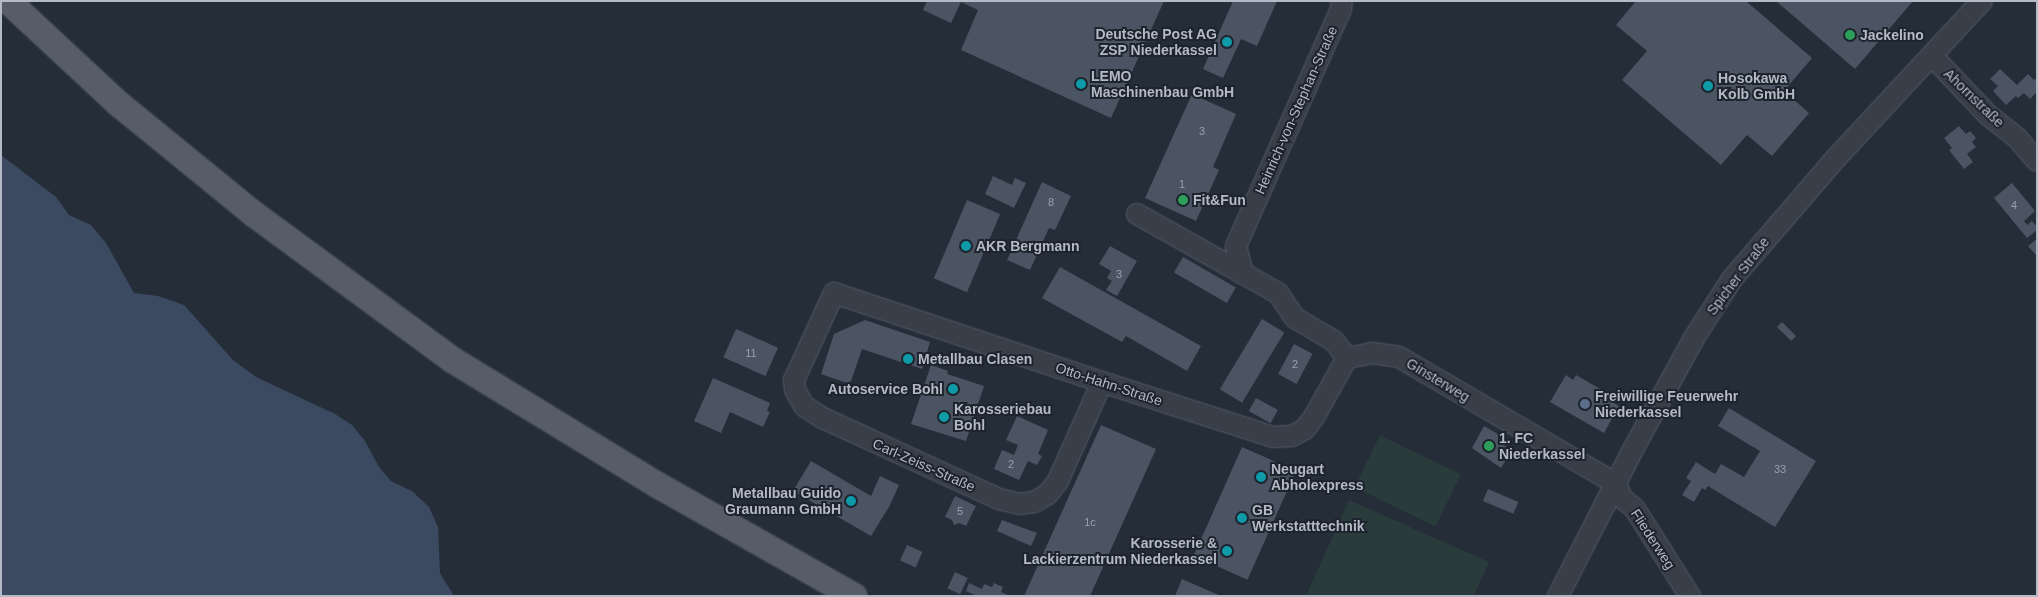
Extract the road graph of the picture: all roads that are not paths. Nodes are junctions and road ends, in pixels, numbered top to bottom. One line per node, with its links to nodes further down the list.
1 (8, 1): 12 (main road)
2 (1342, 1): 7 (street, Heinrich-von-Stephan-Straße)
3 (1982, 1): 4 (street, Spicher Straße)
4 (1932, 56): 5 (street, Ahornstraße); 11 (street, Spicher Straße)
5 (2037, 161)
6 (1137, 214): 7 (street)
7 (1243, 274): 9 (street)
8 (834, 293): 10 (street, Otto-Hahn-Straße); 10 (street, Carl-Zeiss-Straße)
9 (1347, 358): 10 (street, Otto-Hahn-Straße); 11 (street, Ginsterweg)
10 (1102, 382)
11 (1616, 484): 13 (street, Spicher Straße); 14 (street, Fliederweg)
12 (854, 596)
13 (1558, 596)
14 (1690, 596)

